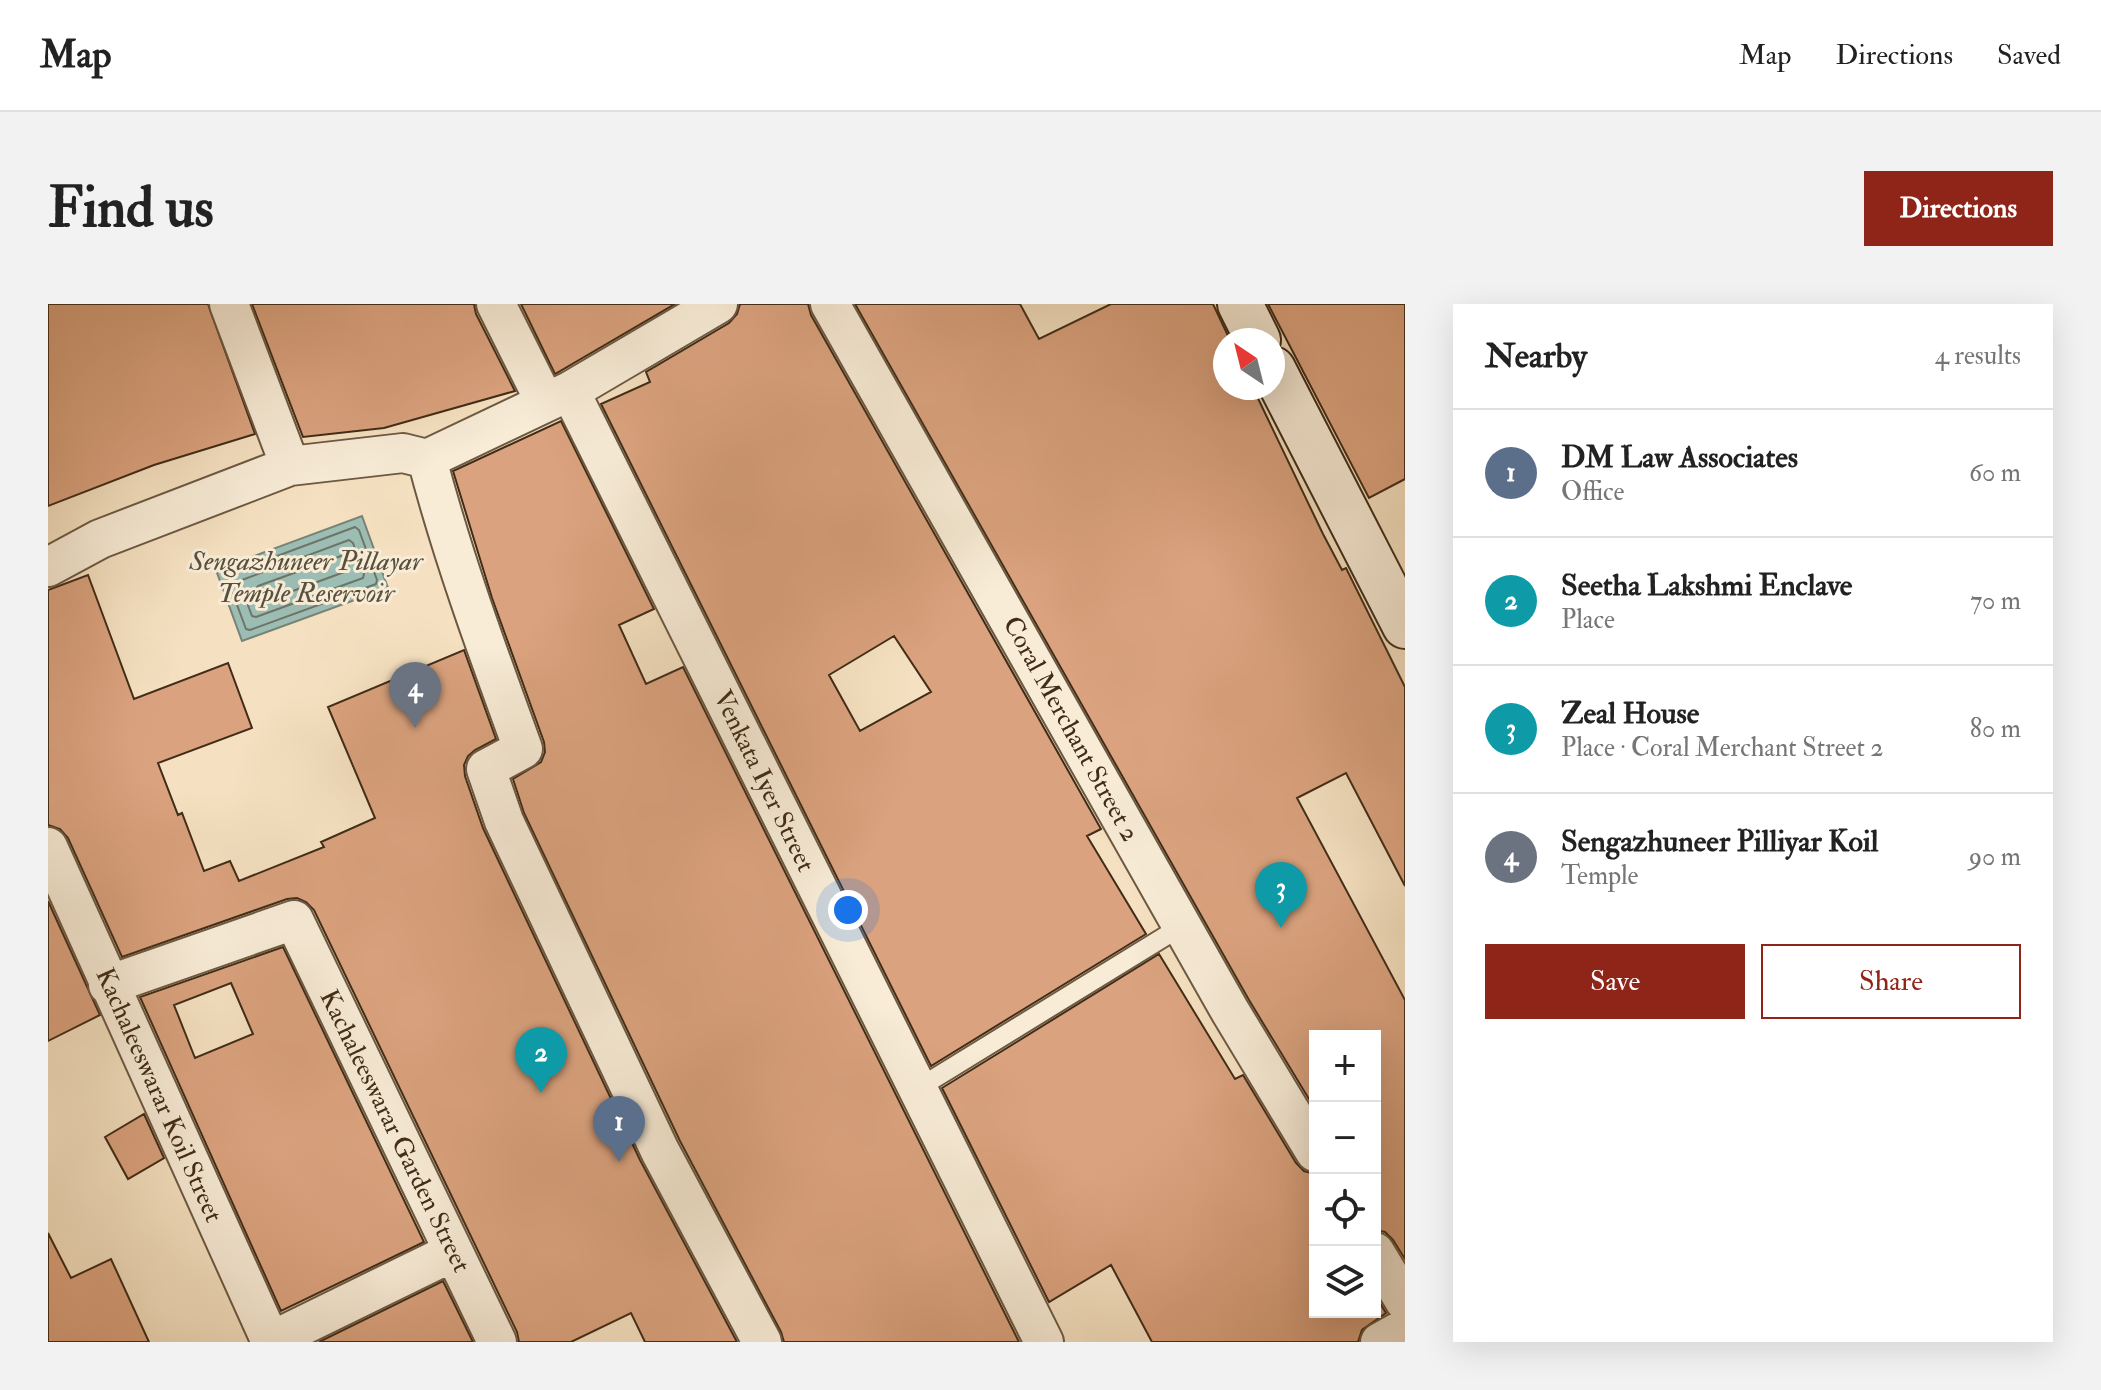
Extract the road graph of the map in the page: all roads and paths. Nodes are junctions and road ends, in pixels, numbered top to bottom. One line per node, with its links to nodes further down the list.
1 (229, 304): 10 (street)
2 (496, 304): 8 (street, Venkata Iyer Street)
3 (718, 304): 8 (street)
4 (830, 304): 14 (street, Coral Merchant Street 2)
5 (1240, 304): 6 (street)
6 (1252, 328)
7 (1285, 392): 12 (street)
8 (558, 397): 9 (street); 16 (street, Venkata Iyer Street)
9 (427, 459): 10 (street); 24 (street)
10 (290, 466): 11 (street)
11 (48, 567)
12 (1405, 626)
13 (48, 847): 15 (street, Kachaleeswarar Koil Street)
14 (1182, 926): 16 (lane); 17 (street, Coral Merchant Street 2)
15 (108, 985): 18 (street, Kachaleeswarar Garden Street); 22 (street, Kachaleeswarar Koil Street)
16 (917, 1089): 25 (street, Venkata Iyer Street)
17 (1309, 1142)
18 (453, 1252): 22 (street); 23 (street, Kachaleeswarar Garden Street)
19 (1381, 1262): 20 (street)
20 (1405, 1302)
21 (1405, 1328): 26 (street)
22 (271, 1342)
23 (497, 1342)
24 (762, 1342)
25 (1044, 1342)
26 (1380, 1342)

